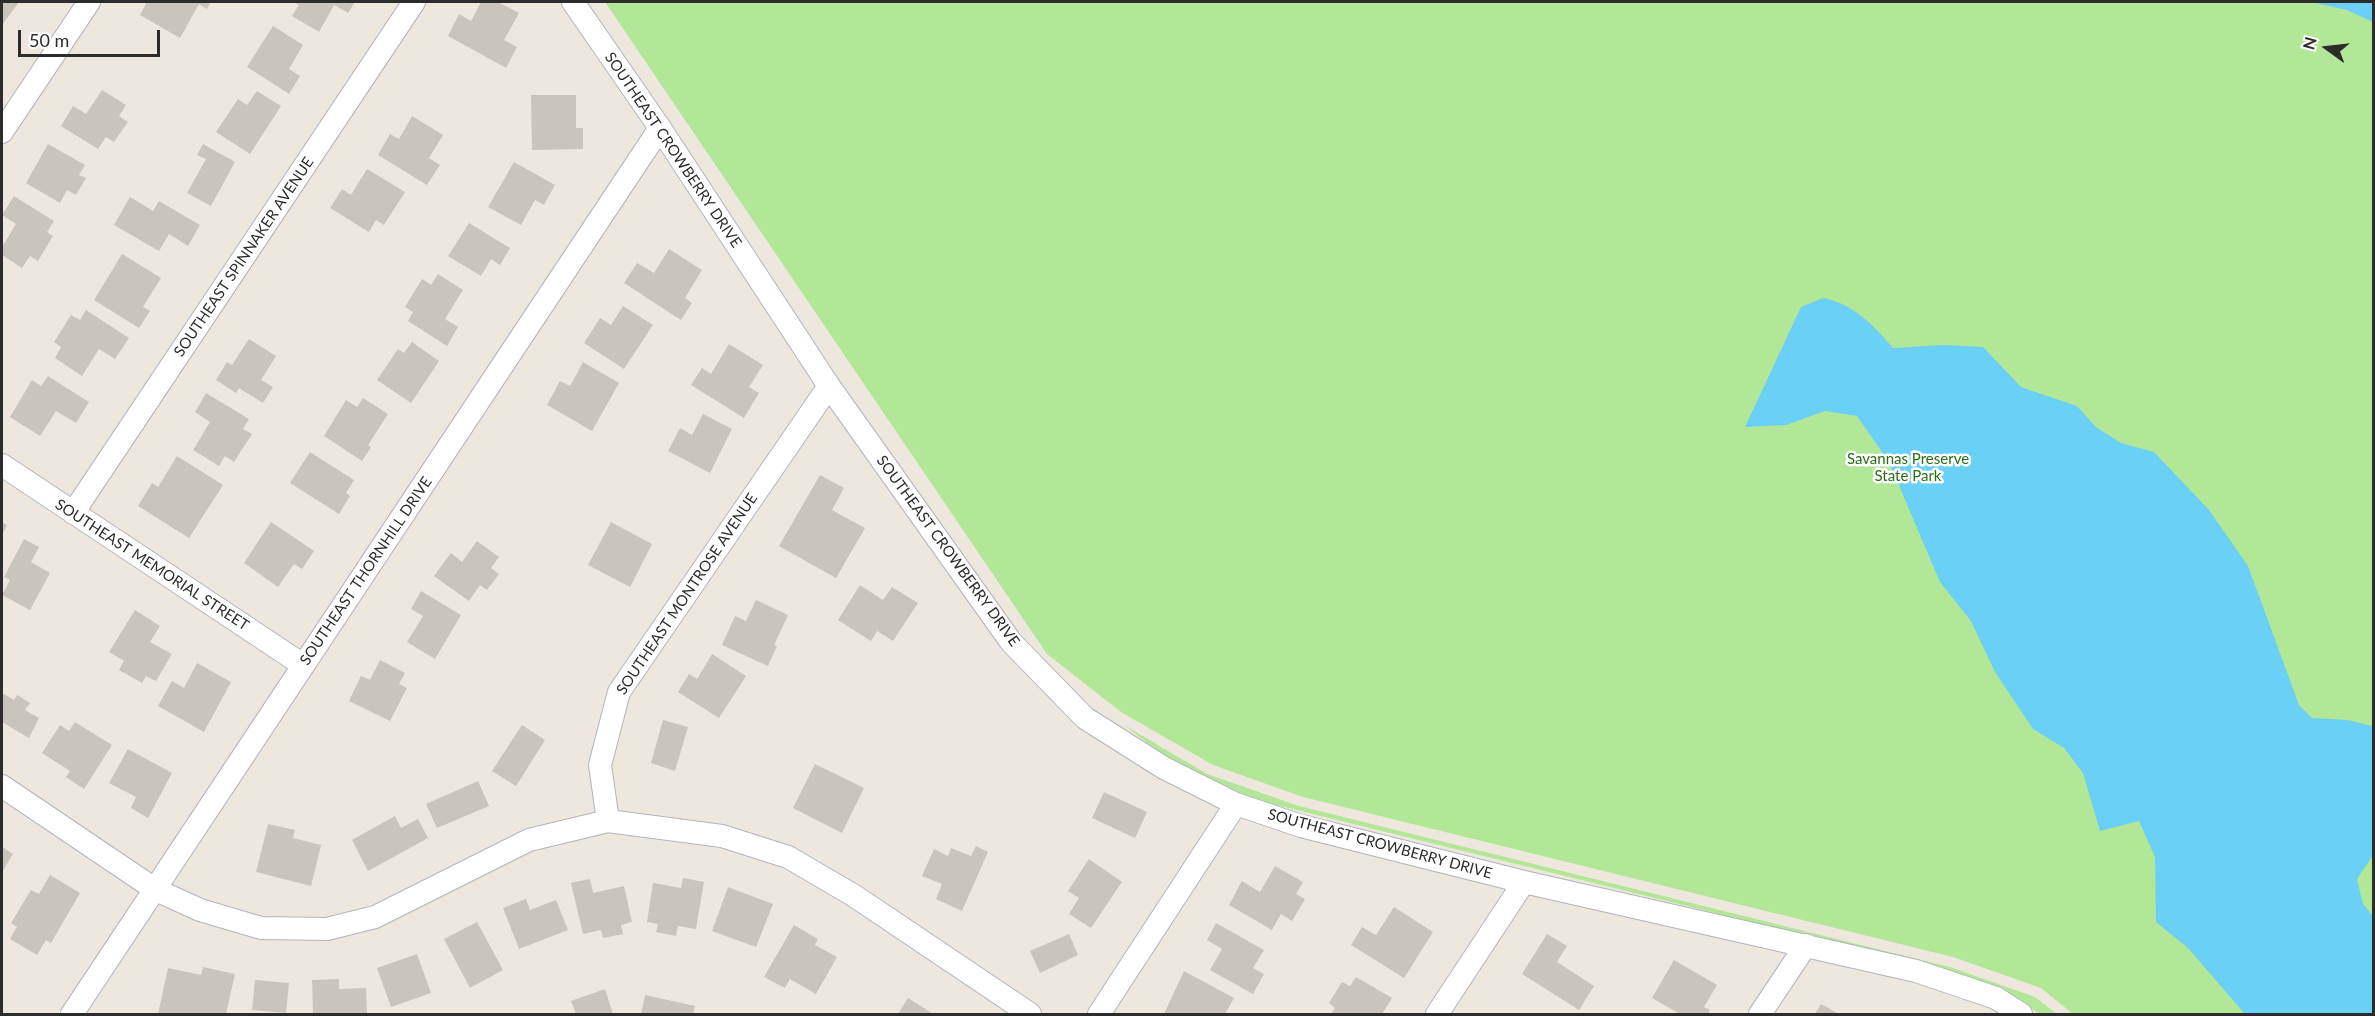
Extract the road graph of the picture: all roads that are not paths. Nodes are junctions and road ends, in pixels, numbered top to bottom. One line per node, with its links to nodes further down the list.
1 (89, 2): 5 (street)
2 (414, 2): 8 (street, SOUTHEAST SPINNAKER AVENUE)
3 (573, 2): 4 (street, SOUTHEAST CROWBERRY DRIVE)
4 (660, 128): 6 (street, SOUTHEAST CROWBERRY DRIVE); 9 (street, SOUTHEAST THORNHILL DRIVE)
5 (2, 132)
6 (829, 386): 11 (street, SOUTHEAST CROWBERRY DRIVE); 12 (street, SOUTHEAST MONTROSE AVENUE)
7 (2, 465): 8 (street, SOUTHEAST MEMORIAL STREET)
8 (74, 513): 9 (street, SOUTHEAST MEMORIAL STREET)
9 (303, 665): 14 (street, SOUTHEAST THORNHILL DRIVE)
10 (2, 786): 14 (street)
11 (1236, 804): 13 (street, SOUTHEAST CROWBERRY DRIVE); 18 (street)
12 (608, 820): 14 (street); 17 (street)
13 (1524, 882): 15 (street, SOUTHEAST CROWBERRY DRIVE); 19 (street)
14 (156, 890): 16 (street, SOUTHEAST THORNHILL DRIVE)
15 (1806, 945): 20 (street); 21 (street, SOUTHEAST CROWBERRY DRIVE)
16 (72, 1014)
17 (1030, 1014)
18 (1099, 1014)
19 (1437, 1014)
20 (1760, 1014)
21 (2021, 1014)

